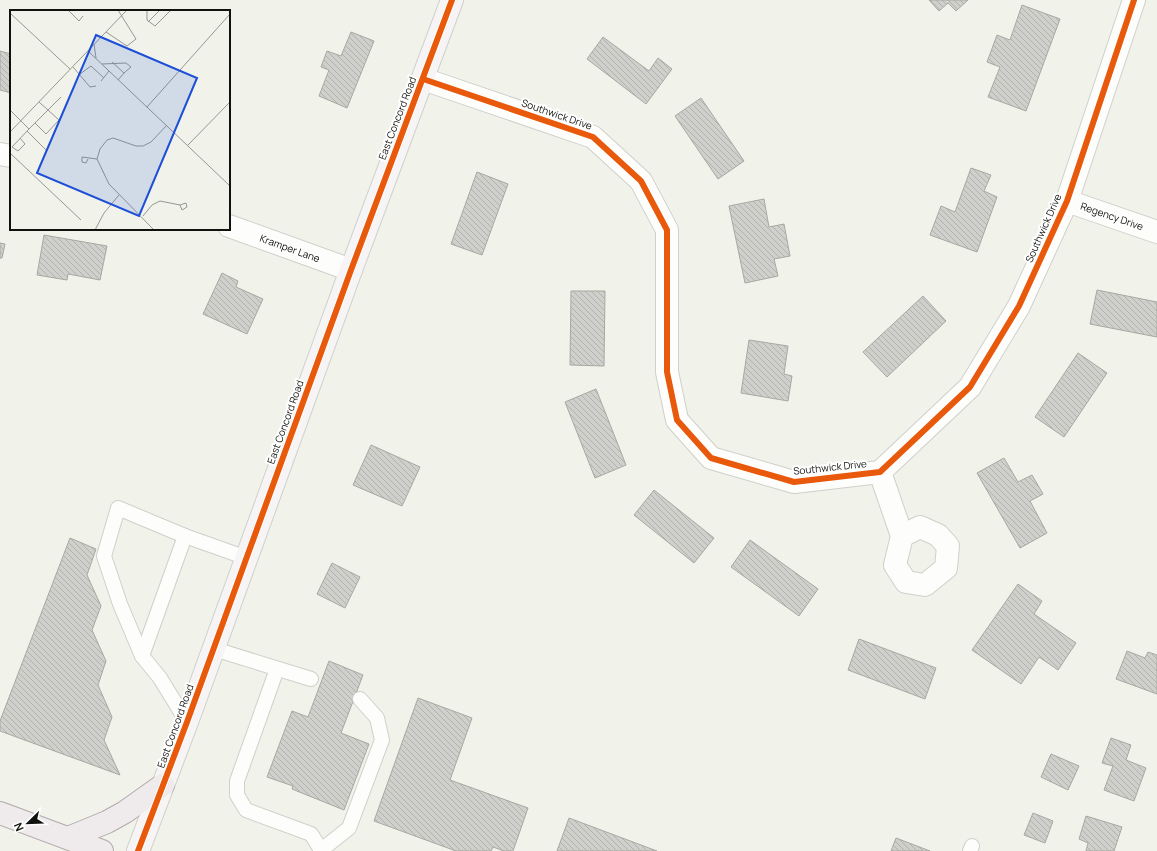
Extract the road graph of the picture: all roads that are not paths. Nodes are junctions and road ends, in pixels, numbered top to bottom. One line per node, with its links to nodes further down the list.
1 (452, 0): 3 (street, East Concord Road)
2 (1134, 0): 6 (street, Southwick Drive)
3 (422, 79): 9 (street, East Concord Road); 10 (street, Southwick Drive)
4 (0, 154): 5 (street)
5 (10, 156)
6 (1067, 201): 8 (street, Regency Drive); 10 (street, Southwick Drive)
7 (230, 226): 9 (street, Kramper Lane)
8 (1157, 232)
9 (351, 270): 13 (street, East Concord Road)
10 (880, 472): 12 (street)
11 (185, 536): 13 (lane); 15 (lane); 15 (lane)
12 (902, 536)
13 (247, 558): 14 (street, East Concord Road)
14 (214, 649): 16 (lane); 19 (street, East Concord Road)
15 (142, 656): 19 (lane)
16 (278, 669): 17 (lane); 25 (lane)
17 (311, 679)
18 (360, 699): 25 (lane)
19 (187, 722): 20 (street, East Concord Road)
20 (163, 785): 22 (main road); 24 (street, East Concord Road)
21 (0, 813): 22 (main road)
22 (68, 838): 23 (main road)
23 (102, 851)
24 (138, 851)
25 (321, 851)

